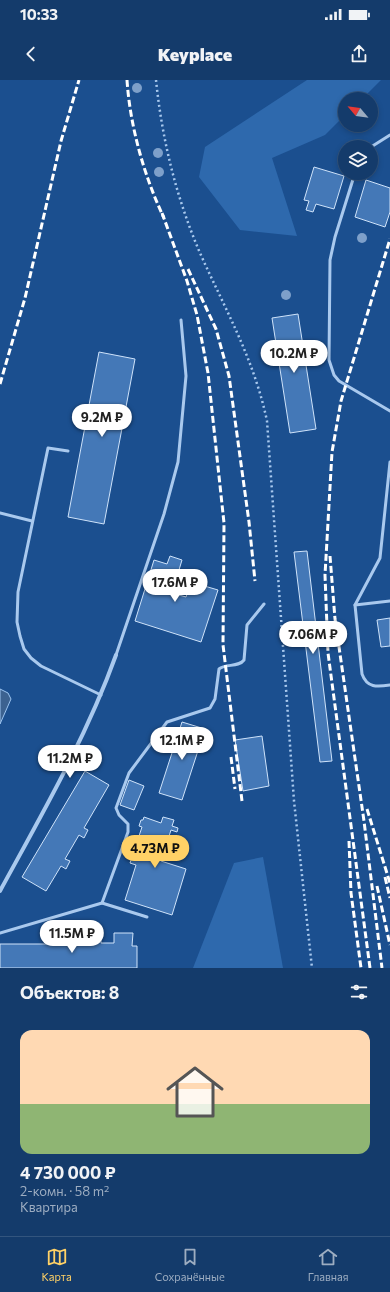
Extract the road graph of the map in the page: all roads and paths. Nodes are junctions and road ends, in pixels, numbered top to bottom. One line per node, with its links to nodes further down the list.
1 (156, 80): 22 (path)
2 (390, 135): 3 (lane)
3 (378, 143)
4 (352, 180): 6 (lane)
5 (181, 320): 15 (lane)
6 (390, 411)
7 (68, 451): 11 (lane)
8 (390, 462): 9 (lane)
9 (389, 474): 14 (lane)
10 (0, 514): 11 (lane)
11 (32, 521): 17 (lane)
12 (390, 601): 14 (lane)
13 (264, 604): 19 (lane)
14 (355, 605): 16 (lane)
15 (116, 655): 17 (street)
16 (390, 685)
17 (101, 695): 18 (street)
18 (0, 891)
19 (102, 903): 20 (lane); 21 (lane)
20 (147, 917)
21 (0, 933)
22 (312, 968)

